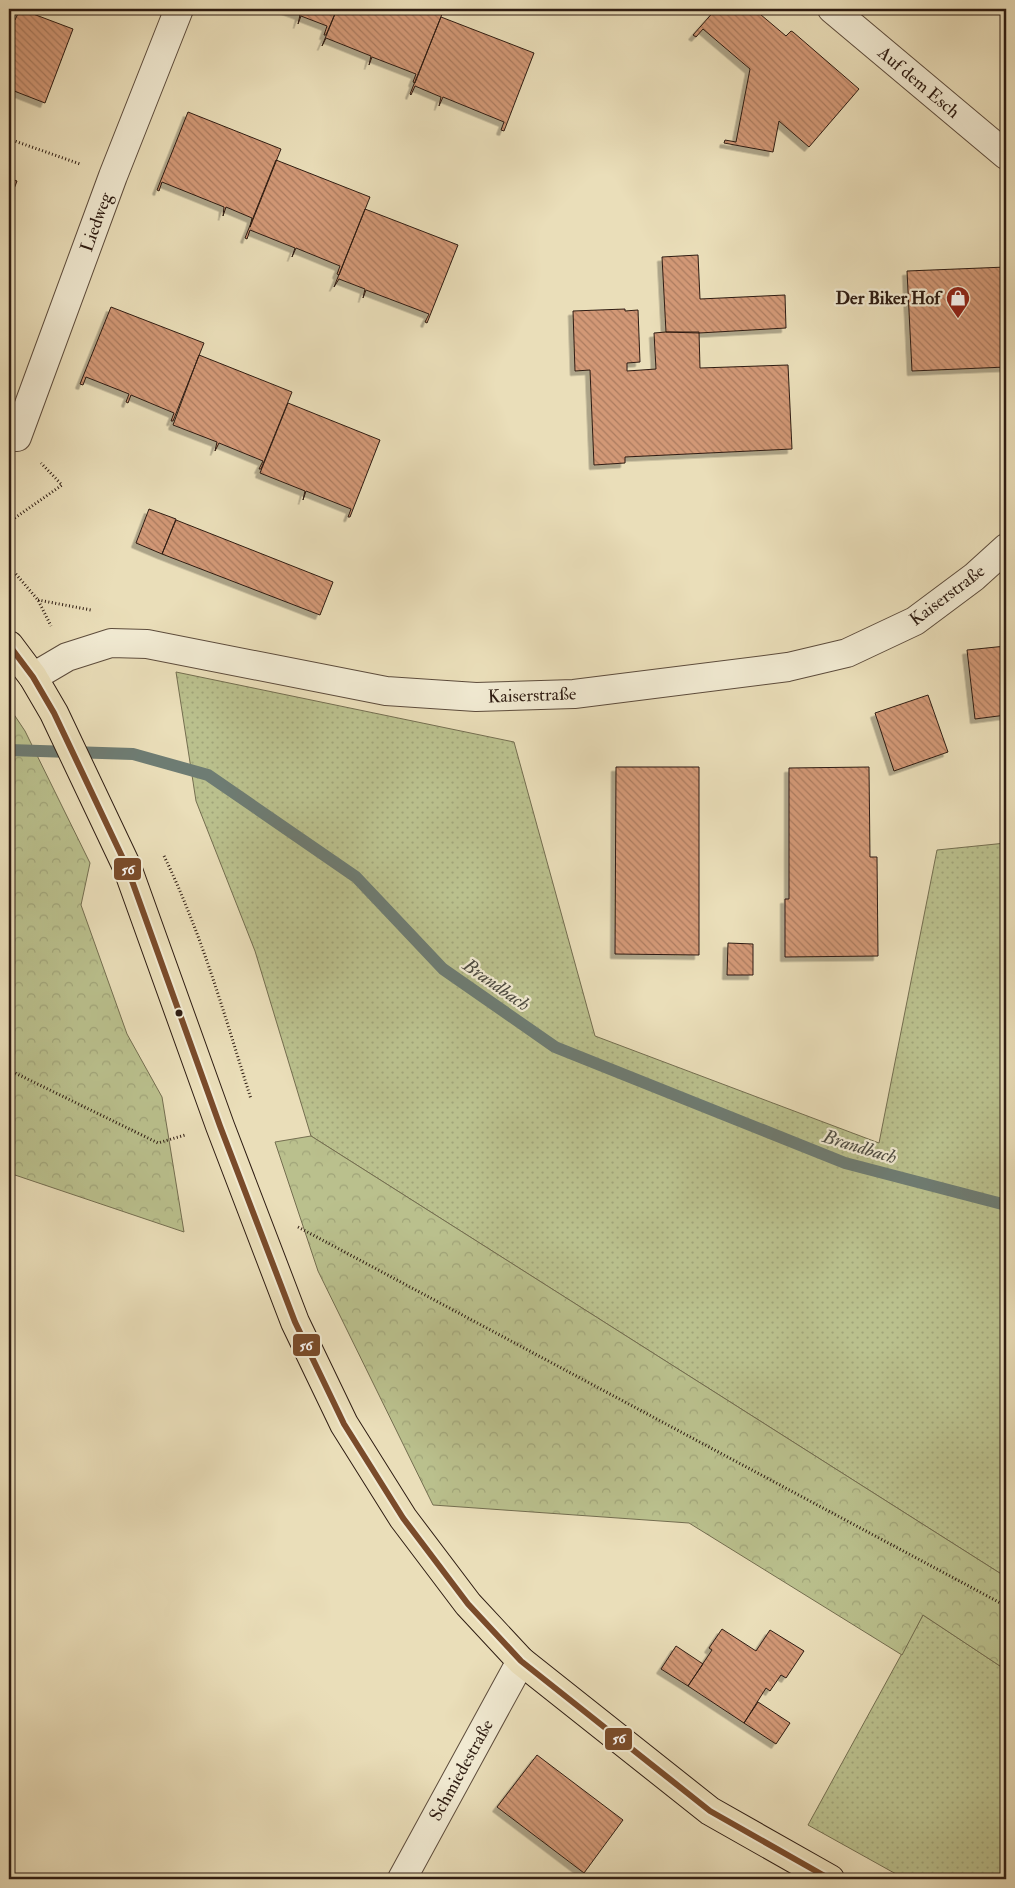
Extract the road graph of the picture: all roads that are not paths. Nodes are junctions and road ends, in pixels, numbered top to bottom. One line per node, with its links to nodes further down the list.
1 (179, 9): 4 (street, Liedweg)
2 (832, 9): 3 (street, Auf dem Esch)
3 (1006, 155)
4 (17, 437)
5 (1006, 548): 7 (street, Kaiserstraße)
6 (9, 645): 7 (main road)
7 (33, 676): 8 (main road)
8 (521, 1662): 9 (street, Schmiedestraße); 10 (main road)
9 (402, 1879)
10 (830, 1879)

